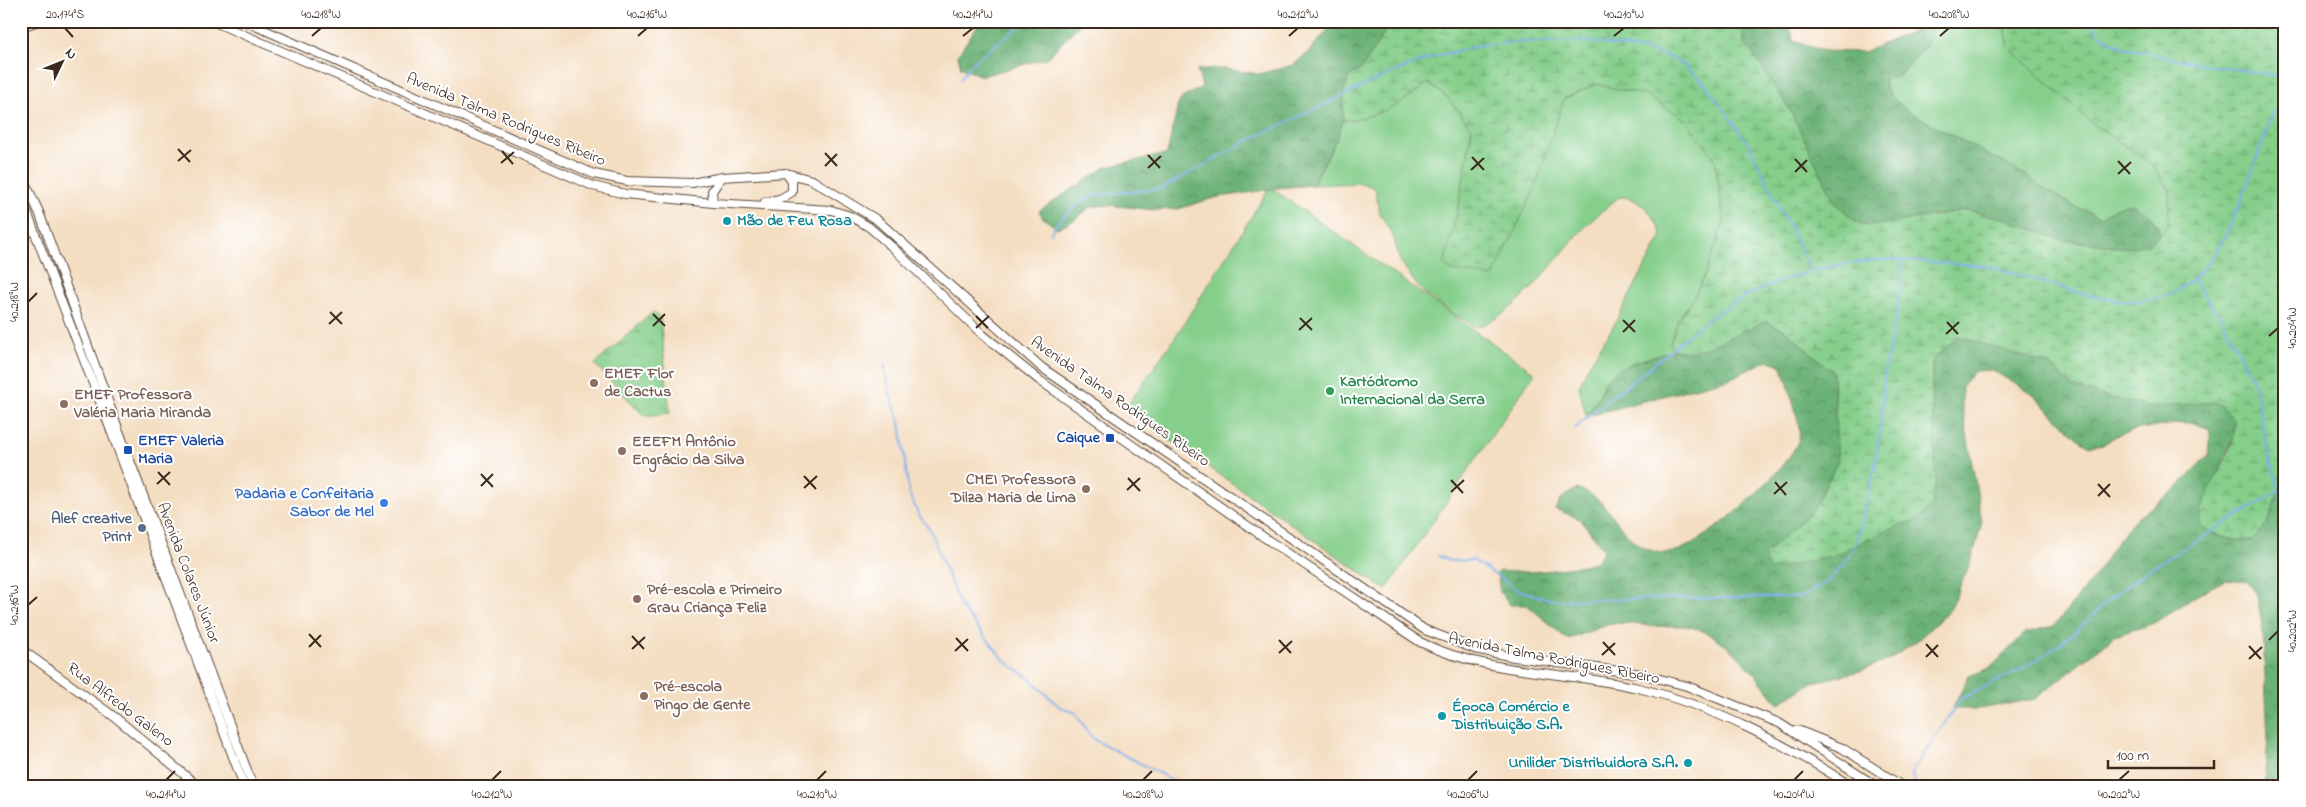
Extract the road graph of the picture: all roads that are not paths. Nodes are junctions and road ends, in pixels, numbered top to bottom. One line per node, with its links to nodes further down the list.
1 (39, 21): 4 (main road)
2 (212, 21): 9 (main road, Avenida Talma Rodrigues Ribeiro)
3 (244, 21): 7 (main road, Avenida Talma Rodrigues Ribeiro)
4 (21, 28)
5 (786, 173): 7 (main road, Avenida Talma Rodrigues Ribeiro); 10 (main road); 12 (main road, Avenida Talma Rodrigues Ribeiro)
6 (21, 174): 15 (main road, Avenida Colares Júnior)
7 (722, 177): 9 (main road)
8 (21, 198): 14 (main road, Avenida Colares Júnior)
9 (714, 203): 10 (main road, Avenida Talma Rodrigues Ribeiro)
10 (756, 204): 16 (main road, Avenida Talma Rodrigues Ribeiro)
11 (21, 649): 13 (main road, Rua Alfredo Galeno)
12 (1779, 723): 17 (main road, Avenida Talma Rodrigues Ribeiro); 18 (main road)
13 (198, 786)
14 (244, 786)
15 (253, 786)
16 (1851, 786)
17 (1876, 786)
18 (1902, 786)

